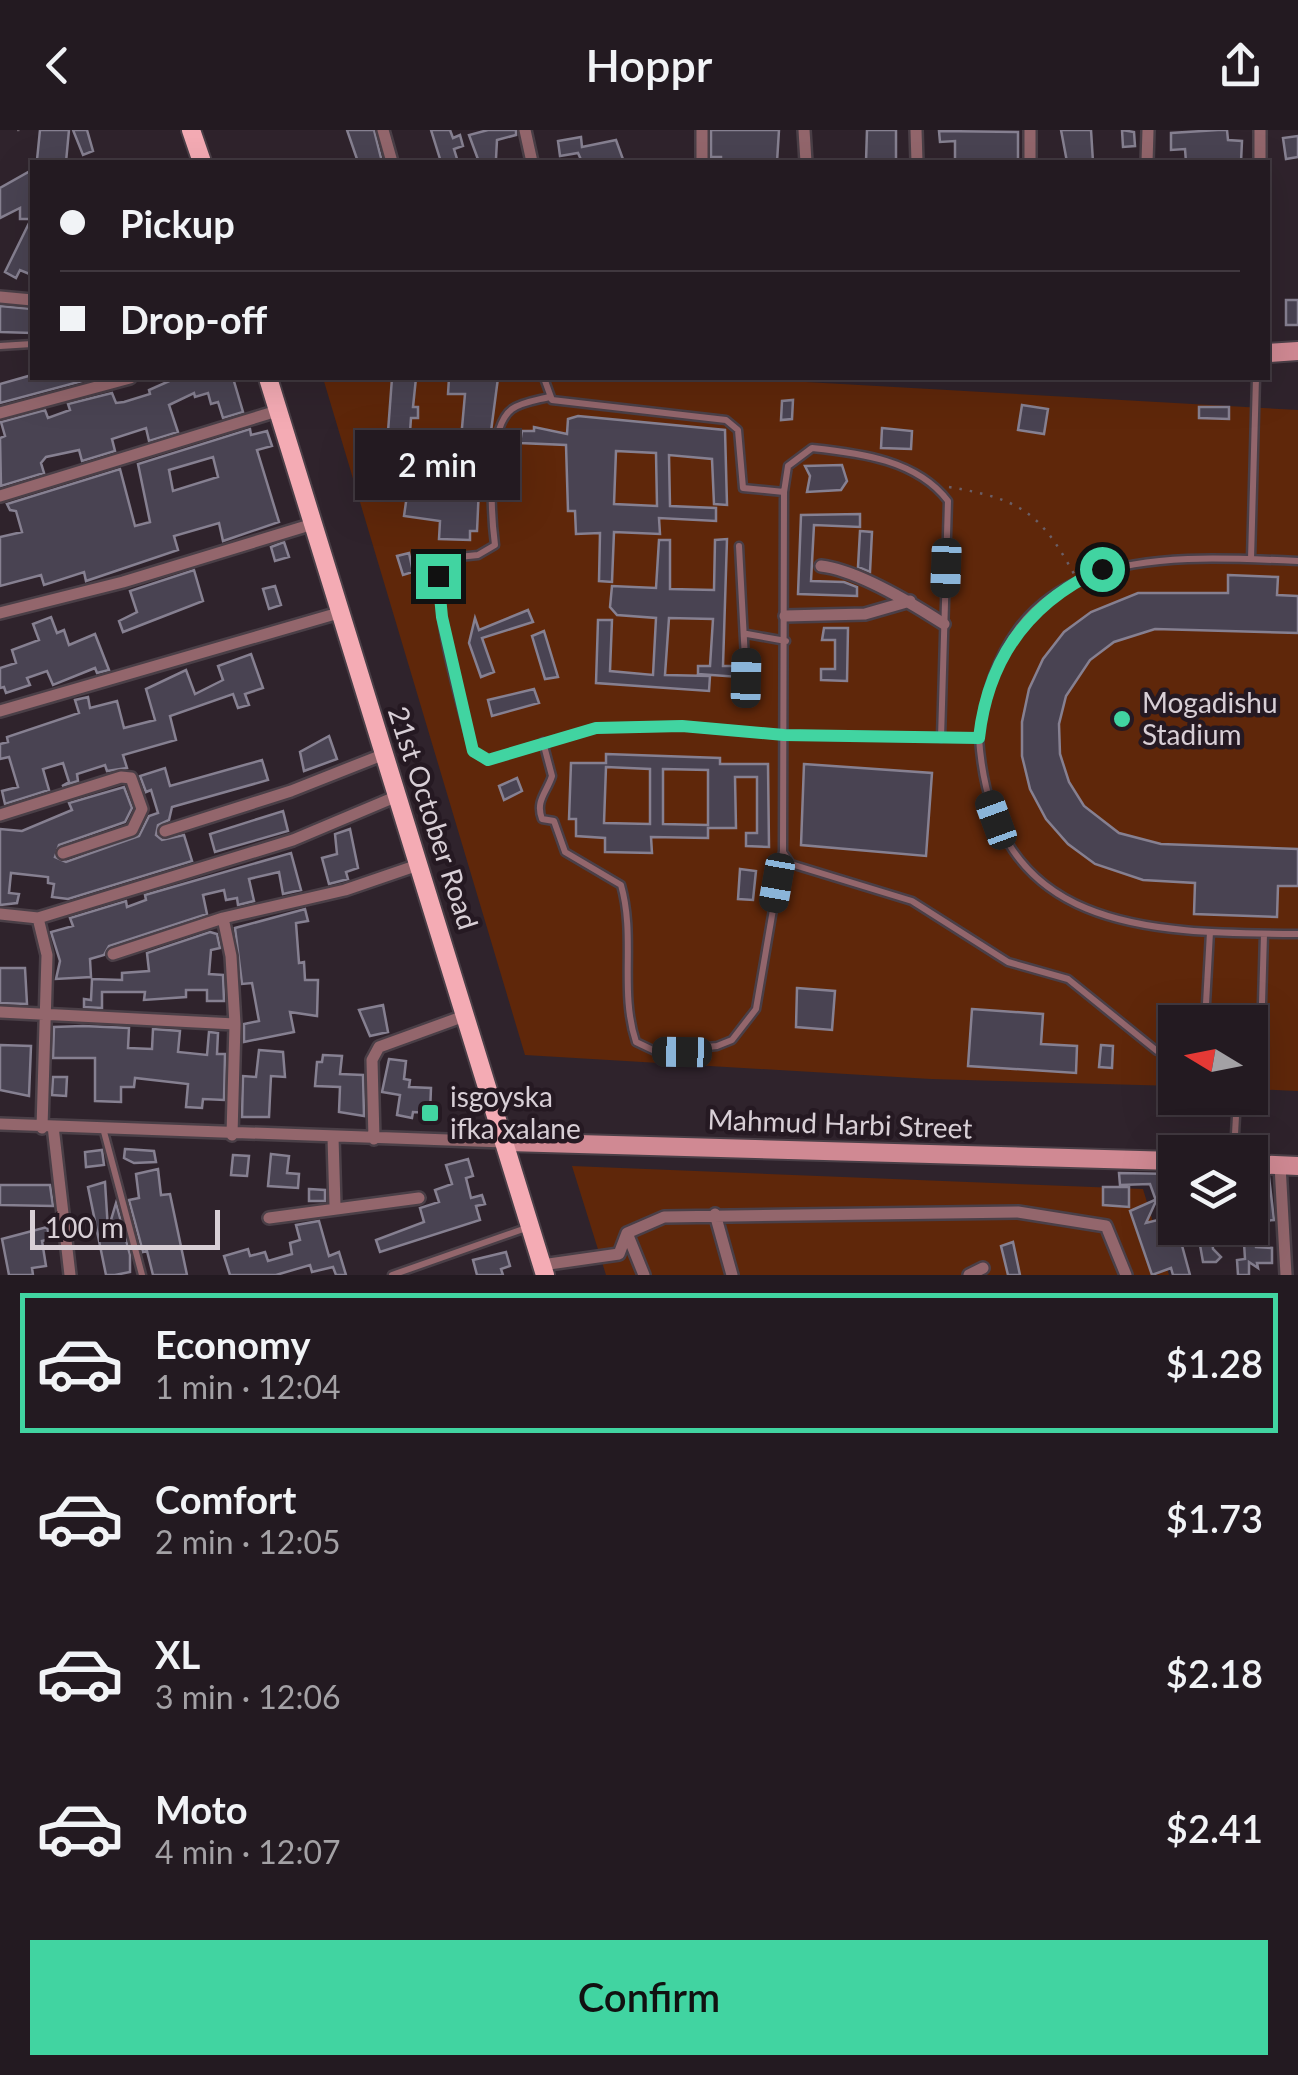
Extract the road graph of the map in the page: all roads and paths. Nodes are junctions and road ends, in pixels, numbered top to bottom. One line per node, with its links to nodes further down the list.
1 (191, 130): 10 (main road)
2 (383, 130): 11 (street)
3 (524, 130): 12 (street)
4 (702, 130): 13 (street)
5 (804, 130): 14 (street)
6 (916, 130): 15 (street)
7 (1030, 130): 16 (street)
8 (1148, 130): 17 (street)
9 (1260, 130): 18 (street)
10 (201, 160)
11 (391, 160)
12 (532, 160)
13 (702, 160)
14 (806, 160)
15 (917, 160)
16 (1030, 160)
17 (1148, 160)
18 (1260, 160)
19 (0, 297): 20 (street)
20 (30, 300)
21 (30, 344): 22 (lane)
22 (0, 346)
23 (1298, 352): 24 (street)
24 (1270, 353)
25 (122, 380): 31 (street)
26 (269, 380): 30 (main road, 21st October Road)
27 (545, 380): 29 (lane)
28 (1256, 380): 39 (lane)
29 (549, 397): 33 (lane); 35 (lane)
30 (277, 411): 36 (street); 37 (main road, 21st October Road)
31 (0, 412)
32 (417, 445): 33 (lane)
33 (494, 446): 55 (lane)
34 (936, 484): 35 (lane); 42 (path); 47 (lane)
35 (784, 492): 46 (lane)
36 (0, 496)
37 (312, 524): 44 (main road, 21st October Road); 45 (street)
38 (739, 546): 48 (lane)
39 (1251, 559): 40 (lane); 42 (lane)
40 (1298, 561)
41 (821, 566): 43 (street)
42 (1077, 580): 54 (lane)
43 (910, 602): 46 (street); 47 (street)
44 (342, 612): 51 (street); 56 (main road, 21st October Road)
45 (0, 613)
46 (785, 616): 49 (lane)
47 (944, 624): 53 (lane)
48 (746, 634): 49 (lane); 50 (lane)
49 (786, 641): 52 (lane)
50 (746, 678)
51 (0, 712)
52 (784, 735): 53 (lane); 55 (lane); 60 (lane)
53 (941, 738): 54 (lane)
54 (979, 738): 66 (lane)
55 (542, 742): 60 (lane)
56 (382, 755): 57 (main road, 21st October Road); 59 (street)
57 (395, 797): 62 (main road, 21st October Road); 64 (street)
58 (0, 815): 61 (street)
59 (166, 831)
60 (783, 852): 76 (lane)
61 (63, 853)
62 (418, 865): 65 (street); 74 (main road, 21st October Road)
63 (0, 914): 64 (street)
64 (38, 918): 73 (street)
65 (223, 918): 69 (street); 75 (street)
66 (1210, 932): 67 (lane); 70 (lane)
67 (1264, 934): 68 (lane); 71 (lane)
68 (1298, 934)
69 (113, 954)
70 (1206, 1005)
71 (1262, 1005)
72 (0, 1012): 73 (street)
73 (42, 1014): 75 (street); 78 (street)
74 (468, 1016): 82 (street); 83 (main road, 21st October Road)
75 (235, 1024): 80 (street)
76 (1158, 1051)
77 (0, 1124): 78 (street)
78 (47, 1127): 79 (street); 94 (street)
79 (103, 1127): 80 (street); 95 (lane)
80 (232, 1134): 81 (street)
81 (334, 1136): 82 (street); 87 (street)
82 (374, 1139): 83 (street)
83 (504, 1142): 84 (street, Mahmud Harbi Street); 90 (main road, 21st October Road)
84 (1158, 1161)
85 (1289, 1166): 101 (street)
86 (419, 1198): 87 (street)
87 (335, 1206): 89 (street)
88 (716, 1214): 91 (street); 98 (street); 100 (street)
89 (268, 1218)
90 (530, 1226): 93 (main road, 21st October Road); 96 (lane)
91 (627, 1233): 93 (street); 97 (street)
92 (983, 1268): 99 (street)
93 (543, 1270)
94 (70, 1275)
95 (142, 1275)
96 (392, 1275)
97 (644, 1275)
98 (732, 1275)
99 (969, 1275)
100 (1126, 1275)
101 (1286, 1275)

